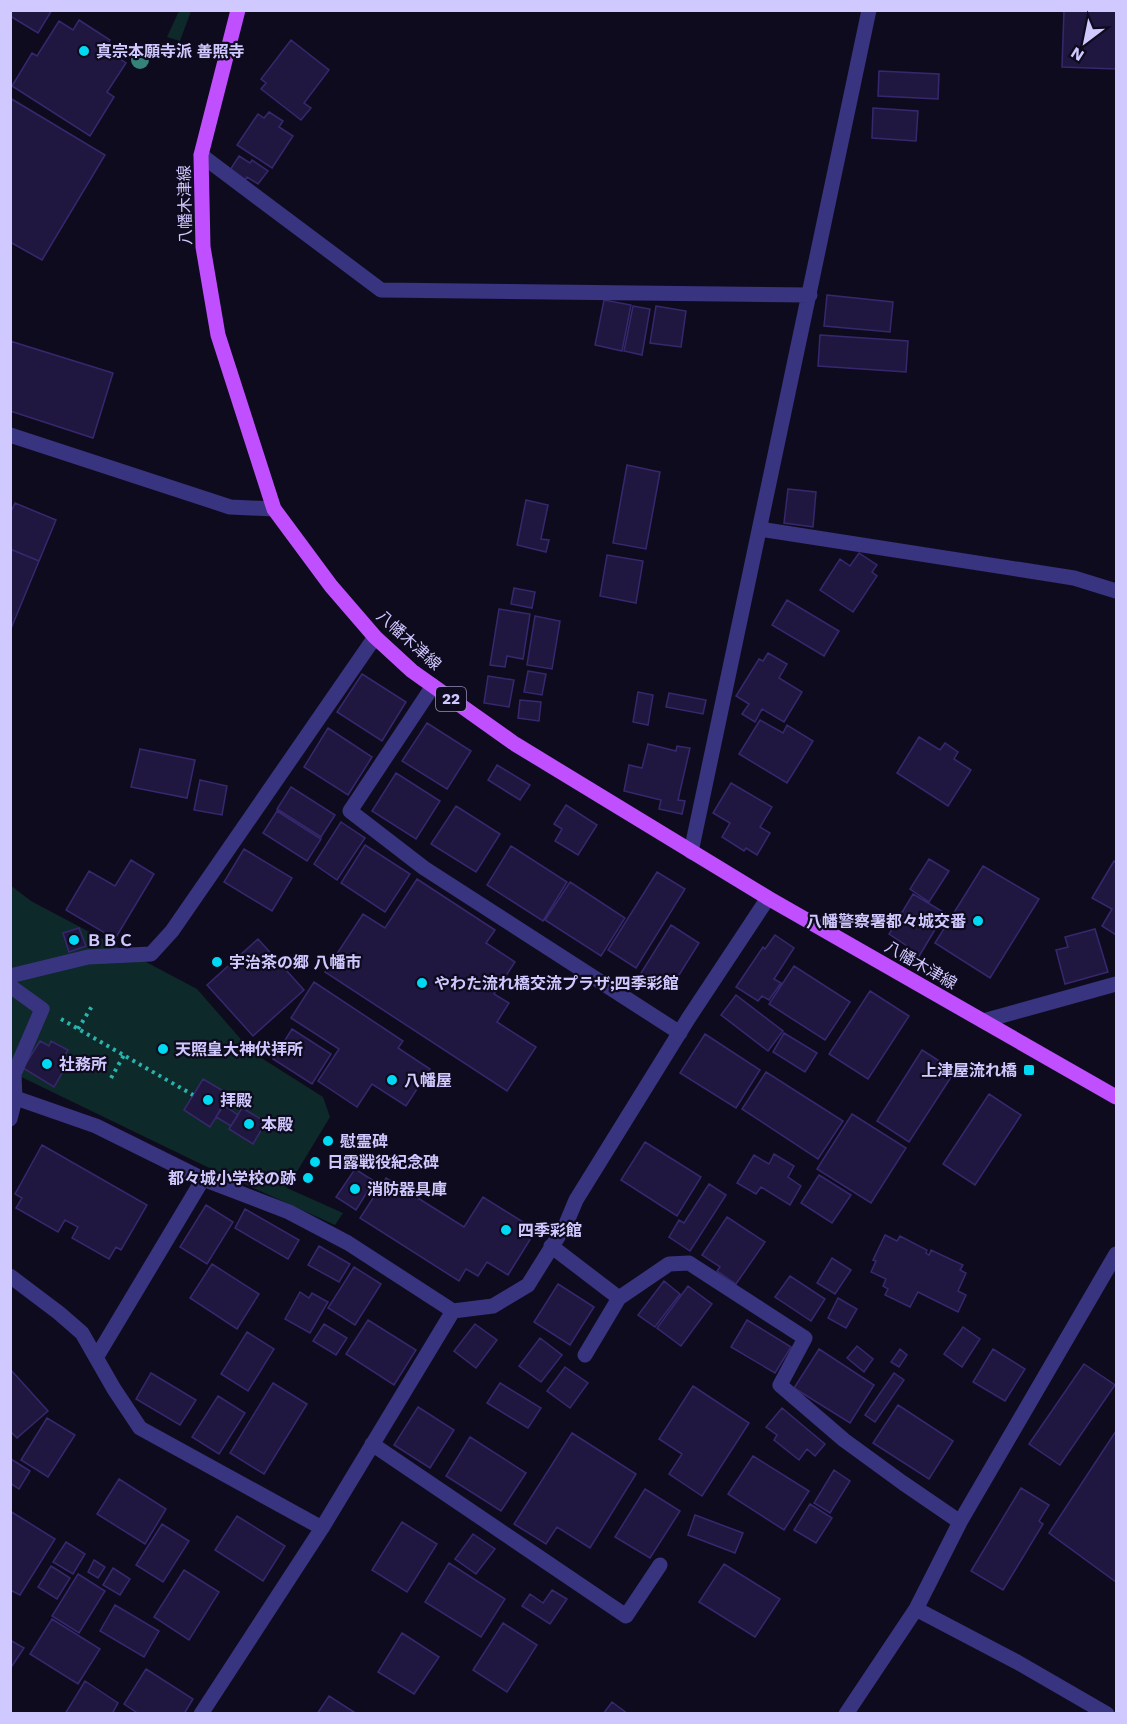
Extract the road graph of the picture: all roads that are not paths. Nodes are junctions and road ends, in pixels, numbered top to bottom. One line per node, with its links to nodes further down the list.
1 (238, 10): 3 (main road, 八幡木津線 / 22)
2 (869, 10): 4 (street)
3 (201, 155): 4 (street); 6 (main road, 八幡木津線 / 22)
4 (810, 295): 7 (street)
5 (10, 435): 6 (street)
6 (274, 509): 9 (main road, 八幡木津線 / 22)
7 (760, 529): 8 (street); 11 (street)
8 (1116, 591)
9 (375, 637): 10 (main road, 八幡木津線 / 22); 13 (street)
10 (433, 686): 11 (main road, 八幡木津線 / 22); 17 (street)
11 (692, 852): 12 (main road, 八幡木津線 / 22)
12 (768, 898): 16 (main road, 八幡木津線 / 22); 17 (street)
13 (10, 976)
14 (1116, 984): 16 (street)
15 (10, 986): 19 (street)
16 (983, 1021): 18 (main road, 八幡木津線 / 22)
17 (680, 1033): 22 (street)
18 (1116, 1096)
19 (13, 1098): 20 (street); 21 (street)
20 (10, 1119)
21 (203, 1179): 26 (street); 28 (street)
22 (551, 1246): 25 (street); 26 (street)
23 (1116, 1254): 30 (street)
24 (10, 1276): 28 (street)
25 (619, 1298): 27 (street); 30 (street)
26 (453, 1311): 29 (street)
27 (585, 1355)
28 (96, 1358): 31 (street)
29 (372, 1444): 31 (street); 32 (street)
30 (960, 1522): 33 (street)
31 (321, 1528): 34 (street)
32 (660, 1565)
33 (916, 1609): 35 (street); 36 (street)
34 (201, 1713)
35 (846, 1713)
36 (1107, 1713)

